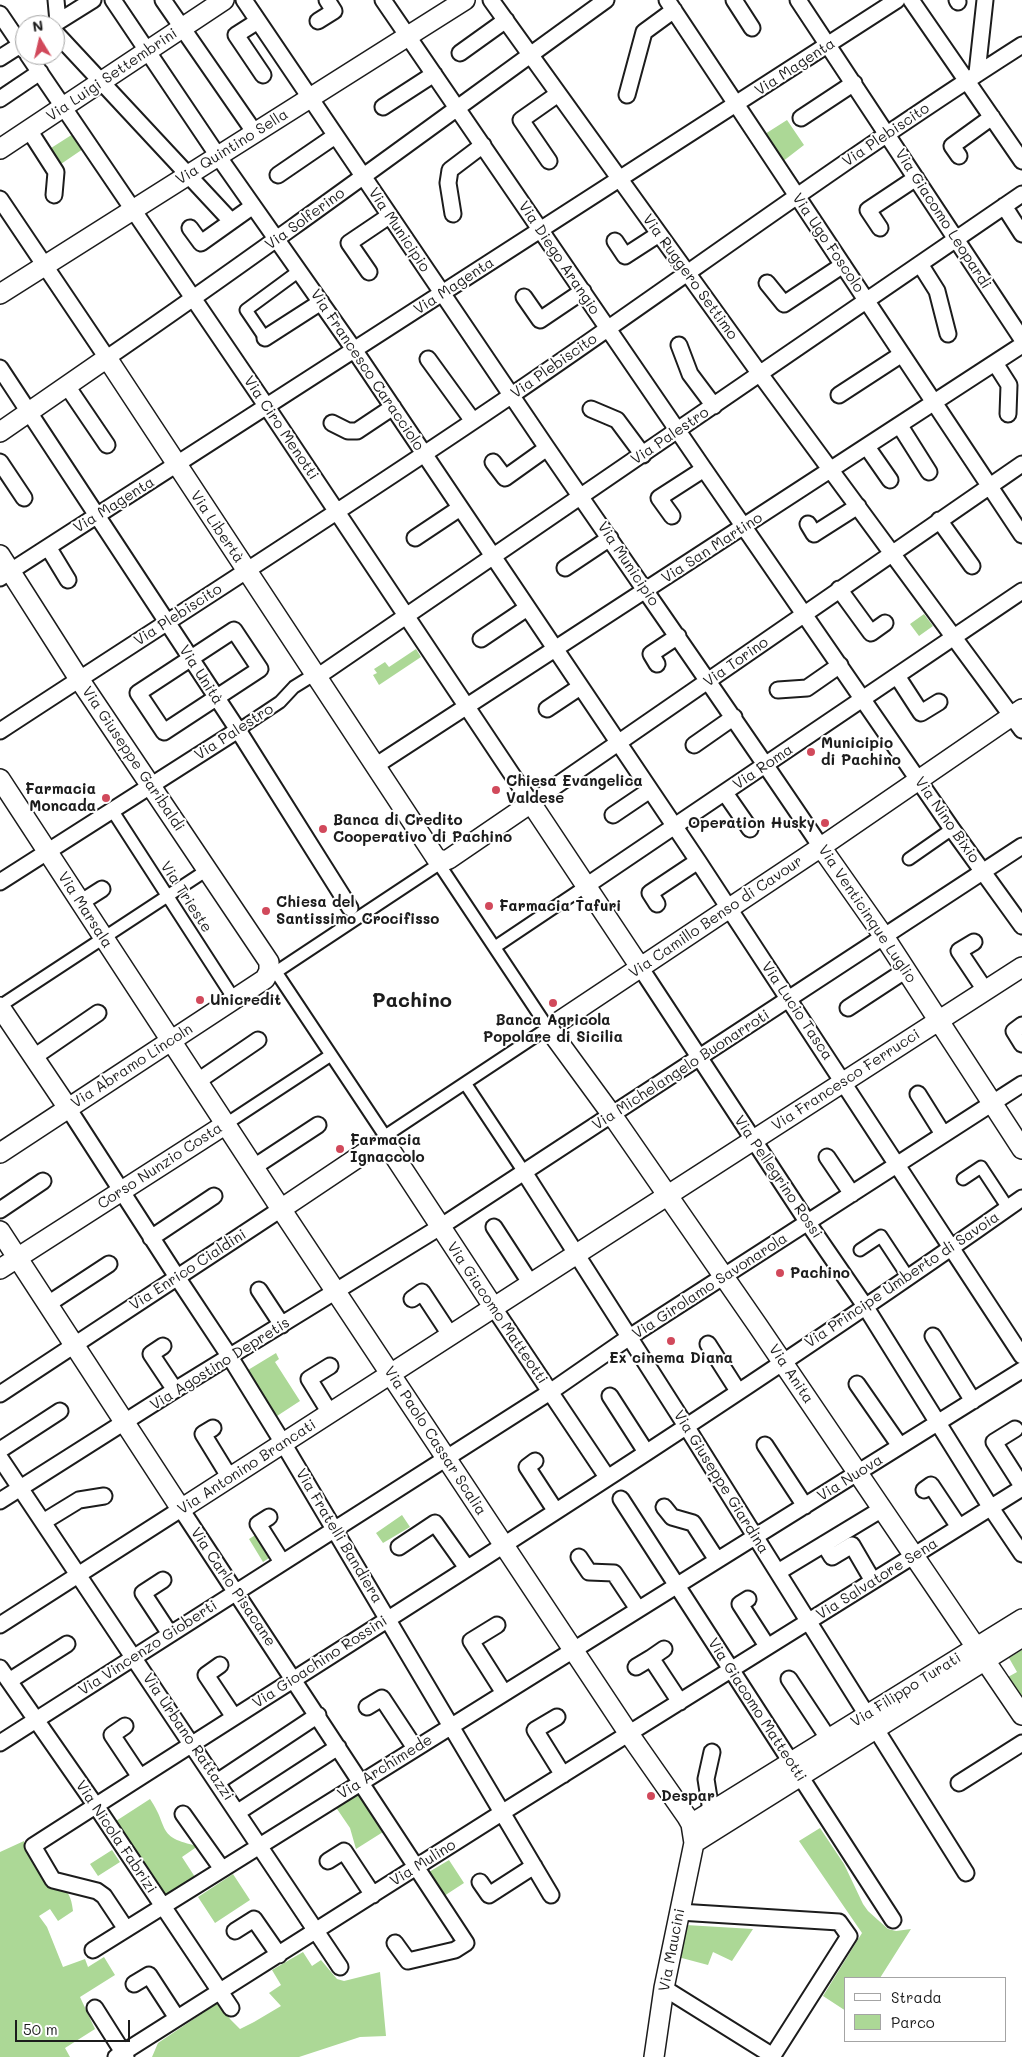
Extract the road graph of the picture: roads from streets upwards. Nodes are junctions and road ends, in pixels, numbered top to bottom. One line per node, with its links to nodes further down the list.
1 (56, 0): 19 (street)
2 (93, 0): 20 (street)
3 (113, 0): 31 (street, Via Francesco Caracciolo)
4 (163, 0): 24 (street)
5 (224, 0): 24 (street, Via Luigi Settembrini)
6 (244, 0): 23 (street, Via Municipio)
7 (327, 0): 21 (street)
8 (383, 0): 27 (street, Via Diego Arangio)
9 (465, 0): 27 (street, Via Quintino Sella)
10 (491, 0): 22 (street, Via Ruggero Settimo)
11 (606, 0): 34 (street, Via Solferino)
12 (734, 0): 25 (street)
13 (798, 0): 29 (street, Via Giacomo Leopardi)
14 (897, 0): 29 (street, Via Magenta)
15 (911, 0): 40 (street)
16 (985, 0): 40 (street)
17 (670, 5): 44 (street); 47 (street, Via Ugo Foscolo)
18 (0, 14): 26 (street, Via Ciro Menotti)
19 (55, 15)
20 (65, 19)
21 (318, 20)
22 (506, 20): 33 (street); 34 (street, Via Ruggero Settimo)
23 (258, 21): 39 (street); 45 (street, Via Municipio)
24 (182, 28): 31 (street, Via Luigi Settembrini); 54 (street)
25 (752, 28)
26 (15, 34)
27 (408, 36): 38 (street, Via Diego Arangio); 45 (street, Via Quintino Sella)
28 (65, 38): 41 (street)
29 (828, 45): 42 (street, Via Giacomo Leopardi); 47 (street, Via Magenta)
30 (1022, 45): 40 (street, Via Plebiscito)
31 (148, 51): 41 (street, Via Luigi Settembrini); 59 (street, Via Francesco Caracciolo)
32 (15, 52): 35 (street)
33 (460, 53)
34 (530, 54): 43 (street, Via Ruggero Settimo); 50 (street, Via Solferino)
35 (0, 58)
36 (36, 65): 37 (street, Via Ciro Menotti)
37 (40, 72): 46 (street); 48 (street, Via Ciro Menotti)
38 (434, 74): 49 (street); 50 (street, Via Diego Arangio)
39 (263, 75)
40 (972, 77): 51 (street); 55 (street, Via Plebiscito)
41 (101, 82): 48 (street, Via Luigi Settembrini); 63 (street)
42 (854, 83): 52 (street); 55 (street, Via Giacomo Leopardi)
43 (558, 94): 62 (street); 66 (street, Via Ruggero Settimo)
44 (626, 95)
45 (310, 98): 54 (street, Via Quintino Sella); 56 (street, Via Municipio)
46 (0, 99)
47 (736, 104): 66 (street, Via Magenta); 70 (street, Via Ugo Foscolo)
48 (63, 107): 53 (street, Via Luigi Settembrini); 74 (street, Via Ciro Menotti)
49 (383, 107)
50 (456, 107): 57 (street, Via Diego Arangio); 65 (street, Via Solferino)
51 (992, 117): 60 (street); 61 (street)
52 (801, 118)
53 (29, 130): 58 (street, Via Luigi Settembrini); 69 (street)
54 (255, 133): 59 (street, Via Quintino Sella)
55 (887, 134): 67 (street, Via Giacomo Leopardi); 70 (street, Via Plebiscito)
56 (335, 136): 64 (street); 65 (street, Via Municipio)
57 (483, 146): 75 (street); 80 (street, Via Diego Arangio)
58 (0, 149)
59 (218, 156): 63 (street, Via Quintino Sella); 72 (street, Via Francesco Caracciolo)
60 (959, 156)
61 (1022, 160)
62 (549, 161)
63 (188, 175): 74 (street, Via Quintino Sella); 77 (street)
64 (278, 175)
65 (362, 177): 76 (street, Via Municipio); 84 (street, Via Solferino)
66 (619, 178): 80 (street, Via Magenta); 81 (street, Via Ruggero Settimo)
67 (916, 178): 79 (street); 83 (street, Via Giacomo Leopardi)
68 (1022, 194): 73 (street, Via Palestro)
69 (54, 195)
70 (797, 196): 87 (street, Via Ugo Foscolo); 91 (street, Via Plebiscito)
71 (0, 199): 88 (street, Via Libertà)
72 (253, 206): 77 (street); 84 (street, Via Francesco Caracciolo)
73 (1004, 206): 82 (street); 83 (street, Via Palestro)
74 (132, 210): 88 (street, Via Quintino Sella); 97 (street, Via Ciro Menotti)
75 (453, 214)
76 (390, 216): 90 (street); 95 (street, Via Municipio)
77 (231, 221): 78 (street)
78 (190, 228)
79 (880, 228)
80 (540, 229): 93 (street, Via Diego Arangio); 95 (street, Via Magenta)
81 (659, 234): 85 (street); 91 (street, Via Ruggero Settimo)
82 (1022, 234)
83 (956, 239): 86 (street, Via Palestro); 103 (street, Via Giacomo Leopardi)
84 (277, 240): 89 (street, Via Francesco Caracciolo); 97 (street, Via Solferino)
85 (615, 241)
86 (920, 264): 98 (street, Via Palestro); 101 (street)
87 (843, 265): 92 (street); 98 (street, Via Ugo Foscolo)
88 (45, 266): 94 (street, Via Quintino Sella); 108 (street, Via Libertà)
89 (299, 271): 99 (street, Via Francesco Caracciolo); 102 (street)
90 (369, 272)
91 (687, 273): 100 (street, Via Plebiscito); 112 (street, Via Ruggero Settimo)
92 (767, 283)
93 (583, 291): 96 (street); 100 (street, Via Diego Arangio)
94 (0, 294)
95 (442, 294): 106 (street, Via Magenta); 114 (street, Via Municipio)
96 (524, 297)
97 (193, 298): 108 (street, Via Solferino); 118 (street, Via Ciro Menotti)
98 (867, 301): 107 (street, Via Ugo Foscolo); 112 (street, Via Palestro)
99 (321, 302): 102 (street); 106 (street, Via Francesco Caracciolo)
100 (608, 328): 114 (street, Via Plebiscito); 126 (street, Via Diego Arangio)
101 (948, 334)
102 (265, 338)
103 (1022, 339)
104 (679, 345): 117 (street)
105 (1022, 345): 110 (street, Via San Martino)
106 (355, 351): 118 (street, Via Magenta); 119 (street, Via Francesco Caracciolo)
107 (902, 354): 115 (street); 116 (street, Via Ugo Foscolo)
108 (107, 358): 113 (street, Via Solferino); 136 (street, Via Libertà)
109 (428, 359): 123 (street)
110 (995, 363): 116 (street, Via San Martino); 122 (street)
111 (0, 368): 121 (street, Via Unità)
112 (760, 374): 117 (street, Via Palestro); 138 (street, Via Ruggero Settimo)
113 (67, 386): 121 (street, Via Solferino); 128 (street)
114 (512, 395): 123 (street, Via Plebiscito); 130 (street, Via Municipio)
115 (840, 395)
116 (934, 403): 125 (street, Via San Martino); 141 (street, Via Ugo Foscolo)
117 (714, 406): 126 (street, Via Palestro)
118 (267, 407): 136 (street, Via Magenta); 146 (street, Via Ciro Menotti)
119 (393, 408): 124 (street); 131 (street, Via Francesco Caracciolo)
120 (592, 409): 132 (street)
121 (29, 413): 127 (street, Via Solferino); 147 (street, Via Unità)
122 (1008, 414)
123 (474, 421): 131 (street, Via Plebiscito)
124 (332, 423)
125 (900, 426): 129 (street, Via San Martino); 139 (street)
126 (678, 431): 132 (street, Via Palestro); 137 (street, Via Diego Arangio)
127 (0, 432)
128 (108, 445)
129 (867, 447): 138 (street, Via San Martino); 140 (street)
130 (547, 448): 134 (street); 142 (street, Via Municipio)
131 (424, 454): 145 (street, Via Francesco Caracciolo); 146 (street, Via Plebiscito)
132 (643, 455): 142 (street, Via Palestro)
133 (0, 462): 143 (street)
134 (494, 462)
135 (1022, 464): 141 (street, Via Torino)
136 (177, 466): 147 (street, Via Magenta); 161 (street, Via Libertà)
137 (704, 469): 148 (street); 151 (street, Via Diego Arangio)
138 (831, 470): 144 (street, Via Ruggero Settimo); 151 (street, Via San Martino)
139 (929, 472)
140 (890, 480)
141 (989, 486): 149 (street, Via Torino); 152 (street, Via Ugo Foscolo)
142 (582, 497): 154 (street, Via Municipio); 158 (street, Via Palestro)
143 (24, 498)
144 (858, 506): 150 (street); 156 (street, Via Ruggero Settimo)
145 (460, 508): 153 (street); 158 (street, Via Francesco Caracciolo)
146 (338, 512): 161 (street, Via Plebiscito); 169 (street, Via Ciro Menotti)
147 (98, 516): 155 (street, Via Magenta); 170 (street, Via Unità)
148 (672, 516)
149 (939, 520): 156 (street, Via Torino); 159 (street)
150 (808, 524)
151 (744, 527): 165 (street, Via San Martino); 168 (street, Via Diego Arangio)
152 (1022, 535)
153 (415, 538)
154 (610, 538): 160 (street); 165 (street, Via Municipio)
155 (48, 547): 162 (street, Via Magenta); 163 (street)
156 (892, 553): 164 (street, Via Torino); 173 (street, Via Ruggero Settimo)
157 (0, 555): 162 (street, Via Giuseppe Garibaldi)
158 (493, 558): 167 (street, Via Francesco Caracciolo); 169 (street, Via Palestro)
159 (972, 566)
160 (565, 568)
161 (246, 571): 170 (street, Via Plebiscito); 179 (street, Via Libertà)
162 (5, 575): 181 (street, Via Giuseppe Garibaldi)
163 (68, 580)
164 (840, 589): 168 (street, Via Torino); 171 (street)
165 (645, 591): 172 (street, Via Municipio); 175 (street, Via San Martino)
166 (1022, 591): 173 (street, Via Roma)
167 (527, 608): 174 (street); 175 (street, Via Francesco Caracciolo)
168 (805, 613): 178 (street, Via Nino Bixio); 182 (street, Via Torino)
169 (407, 616): 179 (street, Via Palestro); 188 (street, Via Ciro Menotti)
170 (167, 622): 176 (street, Via Unità); 181 (street, Via Plebiscito)
171 (885, 623)
172 (678, 636): 177 (street); 182 (street, Via Municipio)
173 (954, 637): 180 (street, Via Roma); 191 (street, Via Ruggero Settimo)
174 (481, 639)
175 (555, 650): 183 (street, Via Francesco Caracciolo); 188 (street, Via San Martino)
176 (191, 659): 185 (street, Via Unità); 185 (street); 185 (street)
177 (657, 664)
178 (840, 665): 184 (street); 186 (street, Via Nino Bixio)
179 (316, 676): 192 (street, Via Palestro); 197 (street, Via Libertà)
180 (896, 676): 186 (street, Via Roma); 187 (street)
181 (79, 679): 193 (street, Via Plebiscito); 200 (street, Via Giuseppe Garibaldi)
182 (709, 681): 190 (street, Via Venticinque Luglio); 194 (street, Via Torino)
183 (580, 687): 189 (street); 194 (street, Via Francesco Caracciolo)
184 (778, 690)
185 (216, 698): 192 (street, Via Unità)
186 (864, 699): 196 (street, Via Roma); 199 (street, Via Nino Bixio)
187 (939, 702)
188 (466, 707): 197 (street, Via San Martino); 203 (street, Via Ciro Menotti)
189 (546, 709)
190 (734, 717): 195 (street); 196 (street, Via Venticinque Luglio)
191 (1019, 718): 199 (street, Via Camillo Benso di Cavour)
192 (238, 730): 200 (street, Via Palestro); 224 (street, Via Unità)
193 (0, 731)
194 (618, 743): 201 (street, Via Lucio Tasca); 203 (street, Via Torino)
195 (694, 745)
196 (766, 765): 202 (street, Via Roma); 210 (street, Via Venticinque Luglio)
197 (375, 766): 212 (street, Via Libertà)
198 (0, 779): 211 (street, Via Marsala)
199 (919, 779): 208 (street, Via Nino Bixio); 210 (street, Via Camillo Benso di Cavour)
200 (150, 785): 204 (street, Via Palestro); 215 (street, Via Giuseppe Garibaldi)
201 (650, 790): 205 (street); 206 (street, Via Lucio Tasca)
202 (725, 792): 206 (street, Via Roma); 207 (street)
203 (531, 803): 212 (street, Via Torino); 218 (street, Via Pellegrino Rossi)
204 (112, 810): 211 (street, Via Palestro); 220 (street, Via Trieste)
205 (613, 815)
206 (674, 827): 214 (street, Via Lucio Tasca); 218 (street, Via Roma)
207 (750, 829)
208 (952, 829): 213 (street); 216 (street, Via Nino Bixio)
209 (1022, 846): 216 (street, Via Michelangelo Buonarroti)
210 (821, 847): 223 (street, Via Camillo Benso di Cavour); 226 (street, Via Venticinque Luglio)
211 (47, 851): 217 (street, Via Palestro); 221 (street, Via Marsala)
212 (440, 859): 224 (street); 229 (street)
213 (909, 859)
214 (698, 861): 222 (street); 223 (street, Via Lucio Tasca)
215 (207, 870): 220 (street); 233 (street, Via Giuseppe Garibaldi)
216 (983, 872): 225 (street, Via Nino Bixio); 226 (street, Via Michelangelo Buonarroti)
217 (0, 882)
218 (586, 886): 229 (street, Via Roma); 230 (street, Via Pellegrino Rossi)
219 (102, 889): 221 (street)
220 (167, 896): 227 (street); 235 (street, Via Trieste)
221 (80, 902): 227 (street, Via Marsala)
222 (656, 904)
223 (728, 908): 230 (street, Via Camillo Benso di Cavour); 236 (street, Via Lucio Tasca)
224 (354, 913): 233 (street)
225 (1022, 926)
226 (885, 938): 232 (street, Via Venticinque Luglio); 236 (street, Via Michelangelo Buonarroti)
227 (103, 939): 237 (street); 244 (street, Via Marsala)
228 (974, 942): 234 (street)
229 (499, 944): 242 (street)
230 (640, 967): 242 (street, Via Camillo Benso di Cavour); 248 (street, Via Pellegrino Rossi)
231 (1022, 967): 234 (street, Via Francesco Ferrucci)
232 (906, 970): 238 (street); 240 (street, Via Venticinque Luglio)
233 (270, 971): 235 (street, Via Abramo Lincoln); 246 (street)
234 (985, 990): 240 (street, Via Francesco Ferrucci)
235 (234, 999): 244 (street, Via Abramo Lincoln)
236 (790, 999): 248 (street, Via Michelangelo Buonarroti); 250 (street, Via Lucio Tasca)
237 (0, 1006): 247 (street)
238 (848, 1008)
239 (98, 1013): 247 (street)
240 (939, 1019): 250 (street, Via Francesco Ferrucci); 254 (street, Via Venticinque Luglio)
241 (1022, 1025): 245 (street)
242 (553, 1029): 251 (street); 256 (street, Via Anita)
243 (258, 1040): 249 (street)
244 (171, 1041): 249 (street, Via Paolo Cassar Scalia); 255 (street, Via Abramo Lincoln)
245 (1022, 1044)
246 (331, 1055): 257 (street, Corso Nunzio Costa); 261 (street)
247 (34, 1057): 255 (street)
248 (699, 1058): 256 (street, Via Michelangelo Buonarroti); 260 (street, Via Pellegrino Rossi)
249 (198, 1081): 257 (street, Via Paolo Cassar Scalia)
250 (844, 1081): 260 (street, Via Francesco Ferrucci); 265 (street, Via Lucio Tasca)
251 (465, 1082): 261 (street); 267 (street, Via Giuseppe Giardina)
252 (1022, 1084): 254 (street, Via Girolamo Savonarola)
253 (918, 1094): 259 (street)
254 (991, 1103): 259 (street, Via Girolamo Savonarola); 262 (street, Via Venticinque Luglio)
255 (68, 1108): 263 (street, Via Abramo Lincoln); 270 (street, Via Fratelli Bandiera)
256 (612, 1115): 267 (street, Via Michelangelo Buonarroti); 273 (street, Via Anita)
257 (226, 1124): 266 (street, Via Paolo Cassar Scalia); 270 (street, Corso Nunzio Costa)
258 (318, 1125): 266 (street)
259 (943, 1134): 265 (street, Via Girolamo Savonarola)
260 (753, 1141): 273 (street, Via Francesco Ferrucci); 278 (street, Via Pellegrino Rossi)
261 (383, 1143): 276 (street, Via Enrico Cialdini); 279 (street, Via Giacomo Matteotti)
262 (1022, 1150)
263 (0, 1153)
264 (827, 1157): 271 (street)
265 (897, 1164): 271 (street, Via Girolamo Savonarola); 283 (street, Via Lucio Tasca)
266 (254, 1167): 276 (street, Via Paolo Cassar Scalia)
267 (524, 1172): 279 (street, Via Michelangelo Buonarroti); 285 (street, Via Giuseppe Giardina)
268 (963, 1179): 275 (street)
269 (43, 1181): 277 (street)
270 (122, 1191): 282 (street, Via Fratelli Bandiera); 286 (street, Corso Nunzio Costa)
271 (852, 1194): 278 (street, Via Girolamo Savonarola)
272 (214, 1196): 282 (street)
273 (667, 1196): 285 (street, Via Francesco Ferrucci); 289 (street, Via Anita)
274 (1022, 1198): 275 (street, Via Principe Umberto di Savoia)
275 (1008, 1208): 283 (street, Via Principe Umberto di Savoia)
276 (281, 1209): 291 (street, Via Enrico Cialdini); 294 (street, Via Paolo Cassar Scalia)
277 (0, 1210)
278 (808, 1224): 289 (street, Via Girolamo Savonarola); 297 (street, Via Pellegrino Rossi)
279 (440, 1227): 294 (street, Via Agostino Depretis); 298 (street, Via Giacomo Matteotti)
280 (494, 1227): 292 (street)
281 (0, 1231): 286 (street, Via Carlo Pisacane)
282 (151, 1238): 291 (street, Via Fratelli Bandiera)
283 (952, 1248): 290 (street, Via Principe Umberto di Savoia); 306 (street, Via Lucio Tasca)
284 (860, 1250): 290 (street)
285 (576, 1255): 292 (street, Via Francesco Ferrucci); 302 (street, Via Giuseppe Giardina)
286 (18, 1258): 288 (street, Corso Nunzio Costa); 296 (street, Via Carlo Pisacane)
287 (110, 1264): 296 (street)
288 (0, 1270)
289 (724, 1277): 302 (street, Via Girolamo Savonarola); 308 (street, Via Anita)
290 (908, 1277): 297 (street, Via Principe Umberto di Savoia)
291 (176, 1278): 303 (street, Via Enrico Cialdini); 307 (street, Via Fratelli Bandiera)
292 (531, 1284): 298 (street, Via Francesco Ferrucci)
293 (259, 1290): 299 (street)
294 (336, 1292): 299 (street, Via Agostino Depretis); 311 (street, Via Paolo Cassar Scalia)
295 (412, 1299): 300 (street)
296 (48, 1304): 303 (street, Via Carlo Pisacane)
297 (865, 1306): 308 (street, Via Principe Umberto di Savoia); 322 (street, Via Pellegrino Rossi)
298 (494, 1308): 300 (street, Via Antonino Brancati); 315 (street, Via Giacomo Matteotti)
299 (282, 1325): 307 (street, Via Agostino Depretis)
300 (450, 1336): 311 (street, Via Antonino Brancati)
301 (933, 1336): 318 (street)
302 (628, 1338): 315 (street, Via Girolamo Savonarola); 323 (street, Via Giuseppe Giardina)
303 (74, 1344): 316 (street, Via Enrico Cialdini); 321 (street, Via Carlo Pisacane)
304 (708, 1344): 314 (street)
305 (162, 1346): 313 (street)
306 (1022, 1356)
307 (230, 1357): 313 (street, Via Agostino Depretis); 326 (street, Via Fratelli Bandiera)
308 (782, 1362): 314 (street, Via Principe Umberto di Savoia); 334 (street, Via Anita)
309 (330, 1366): 320 (street)
310 (1022, 1370): 318 (street, Via Nuova)
311 (392, 1374): 320 (street, Via Antonino Brancati); 332 (street, Via Paolo Cassar Scalia)
312 (857, 1384): 328 (street)
313 (175, 1390): 321 (street, Via Agostino Depretis)
314 (738, 1391): 323 (street, Via Principe Umberto di Savoia)
315 (550, 1392): 332 (street, Via Vincenzo Gioberti); 335 (street, Via Giacomo Matteotti)
316 (0, 1394)
317 (610, 1396): 330 (street)
318 (973, 1401): 322 (street, Via Nuova)
319 (60, 1411): 329 (street)
320 (330, 1413): 326 (street, Via Antonino Brancati)
321 (125, 1422): 338 (street, Via Agostino Depretis); 346 (street, Via Carlo Pisacane)
322 (938, 1423): 328 (street, Via Nuova); 345 (street, Via Pellegrino Rossi)
323 (686, 1426): 330 (street, Via Principe Umberto di Savoia); 353 (street, Via Giuseppe Giardina)
324 (213, 1428): 336 (street)
325 (1015, 1429): 337 (street)
326 (283, 1443): 336 (street, Via Antonino Brancati); 352 (street, Via Fratelli Bandiera)
327 (765, 1445): 343 (street)
328 (900, 1446): 334 (street, Via Nuova)
329 (0, 1450)
330 (646, 1452): 335 (street, Via Principe Umberto di Savoia)
331 (0, 1458): 338 (street, Via Urbano Rattazzi)
332 (447, 1458): 352 (street, Via Vincenzo Gioberti); 354 (street, Via Paolo Cassar Scalia)
333 (535, 1461): 348 (street)
334 (857, 1473): 343 (street, Via Nuova); 347 (street, Via Anita)
335 (607, 1477): 348 (street, Via Gioachino Rossini)
336 (230, 1478): 346 (street, Via Antonino Brancati)
337 (1022, 1487): 345 (street, Via Salvatore Sena)
338 (20, 1488): 342 (street, Via Agostino Depretis); 350 (street, Via Urbano Rattazzi)
339 (924, 1490): 351 (street)
340 (104, 1496): 350 (street)
341 (621, 1500): 367 (street, Via Giacomo Matteotti)
342 (0, 1501)
343 (805, 1506): 353 (street, Via Nuova)
344 (664, 1507): 360 (street)
345 (990, 1508): 351 (street, Via Salvatore Sena); 357 (street, Via Pellegrino Rossi)
346 (181, 1509): 364 (street, Via Antonino Brancati); 368 (street, Via Carlo Pisacane)
347 (882, 1509): 355 (street); 358 (street, Via Anita)
348 (555, 1510): 354 (street, Via Gioachino Rossini)
349 (269, 1517): 361 (street)
350 (43, 1522): 364 (street, Via Urbano Rattazzi)
351 (959, 1527): 358 (street, Via Salvatore Sena)
352 (335, 1529): 361 (street, Via Vincenzo Gioberti); 371 (street, Via Fratelli Bandiera)
353 (755, 1537): 360 (street, Via Nuova); 363 (street, Via Giuseppe Giardina)
354 (503, 1544): 362 (street, Via Gioachino Rossini); 380 (street, Via Paolo Cassar Scalia)
355 (824, 1544): 363 (street); 366 (street)
356 (399, 1546): 362 (street)
357 (1022, 1554)
358 (913, 1556): 366 (street, Via Salvatore Sena); 381 (street, Via Anita)
359 (579, 1557): 370 (street)
360 (717, 1560): 367 (street, Via Nuova)
361 (282, 1562): 368 (street, Via Vincenzo Gioberti)
362 (467, 1568): 371 (street, Via Gioachino Rossini)
363 (778, 1572): 373 (street, Via Giuseppe Giardina)
364 (79, 1575): 374 (street, Via Antonino Brancati); 382 (street, Via Urbano Rattazzi)
365 (163, 1580): 376 (street)
366 (873, 1581): 373 (street, Via Salvatore Sena)
367 (677, 1585): 370 (street, Via Archimede); 385 (street, Via Giacomo Matteotti)
368 (236, 1592): 376 (street, Via Vincenzo Gioberti); 387 (street, Via Carlo Pisacane)
369 (748, 1599): 379 (street)
370 (638, 1609): 380 (street, Via Archimede)
371 (387, 1618): 387 (street, Via Gioachino Rossini); 399 (street, Via Fratelli Bandiera)
372 (1022, 1618): 381 (street, Via Filippo Turati)
373 (808, 1621): 379 (street, Via Salvatore Sena); 397 (street, Via Giuseppe Giardina)
374 (0, 1625)
375 (497, 1625): 389 (street)
376 (170, 1634): 382 (street, Via Vincenzo Gioberti)
377 (1022, 1637): 381 (street, Via Filippo Turati)
378 (67, 1644): 386 (street)
379 (767, 1646): 385 (street, Via Salvatore Sena)
380 (574, 1650): 389 (street, Via Archimede); 400 (street, Via Paolo Cassar Scalia)
381 (980, 1654): 392 (street, Via Anita); 397 (street, Via Filippo Turati)
382 (135, 1657): 396 (street, Via Vincenzo Gioberti); 403 (street, Via Urbano Rattazzi)
383 (220, 1666): 394 (street)
384 (636, 1667): 390 (street)
385 (731, 1669): 390 (street, Via Mulino); 408 (street, Via Giacomo Matteotti)
386 (4, 1674): 396 (street, Via Nicola Fabrizi)
387 (294, 1678): 393 (street, Via Carlo Pisacane); 394 (street, Via Gioachino Rossini)
388 (789, 1679): 404 (street)
389 (504, 1693): 399 (street, Via Archimede)
390 (680, 1702): 400 (street, Via Mulino)
391 (368, 1707): 406 (street)
392 (1022, 1715)
393 (318, 1716): 405 (street, Via Carlo Pisacane); 411 (street)
394 (234, 1717): 403 (street, Via Gioachino Rossini)
395 (556, 1717): 409 (street)
396 (36, 1720): 402 (street, Via Vincenzo Gioberti); 414 (street, Via Nicola Fabrizi)
397 (872, 1722): 404 (street, Via Filippo Turati); 426 (street, Via Giuseppe Giardina)
398 (125, 1726): 410 (street)
399 (450, 1727): 406 (street, Via Archimede); 417 (street, Via Fratelli Bandiera)
400 (629, 1734): 409 (street, Via Mulino); 419 (street, Via Paolo Cassar Scalia)
401 (1022, 1743): 413 (street)
402 (0, 1744)
403 (192, 1744): 410 (street, Via Gioachino Rossini); 411 (street, Via Urbano Rattazzi)
404 (833, 1746): 408 (street, Via Filippo Turati)
405 (338, 1747): 412 (street, Via Carlo Pisacane); 416 (street)
406 (415, 1748): 412 (street, Via Archimede)
407 (712, 1752): 415 (street)
408 (796, 1769): 415 (street); 420 (street); 432 (street, Via Giacomo Matteotti)
409 (563, 1775): 417 (street, Via Mulino)
410 (140, 1777): 414 (street, Via Gioachino Rossini)
411 (217, 1782): 416 (street, Via Urbano Rattazzi)
412 (361, 1782): 421 (street, Via Archimede); 424 (street, Via Carlo Pisacane)
413 (959, 1782)
414 (96, 1806): 430 (street, Via Nicola Fabrizi); 433 (street, Via Gioachino Rossini)
415 (711, 1811): 419 (street)
416 (238, 1812): 421 (street, Via Urbano Rattazzi)
417 (503, 1812): 423 (street, Via Fratelli Bandiera); 424 (street, Via Mulino)
418 (183, 1814): 425 (street)
419 (691, 1824): 420 (street, Via Paolo Cassar Scalia)
420 (694, 1843): 431 (street, Via Maucini)
421 (260, 1846): 425 (street, Via Archimede); 434 (street, Via Urbano Rattazzi)
422 (328, 1861): 428 (street)
423 (534, 1866): 427 (street); 429 (street, Via Fratelli Bandiera)
424 (417, 1867): 428 (street, Via Mulino); 436 (street, Via Carlo Pisacane)
425 (222, 1869): 430 (street, Via Archimede)
426 (966, 1873)
427 (480, 1882)
428 (373, 1895): 434 (street, Via Mulino)
429 (551, 1896)
430 (163, 1906): 433 (street, Via Archimede); 442 (street, Via Nicola Fabrizi)
431 (679, 1912): 441 (street, Via Maucini); 448 (street)
432 (893, 1920)
433 (126, 1929): 437 (street, Via Archimede)
434 (316, 1930): 438 (street, Via Mulino); 439 (street, Via Urbano Rattazzi)
435 (236, 1931): 438 (street)
436 (395, 1942)
437 (93, 1950)
438 (279, 1955): 442 (street, Via Mulino)
439 (340, 1967)
440 (134, 1984): 445 (street)
441 (664, 1988): 447 (street, Via Maucini); 448 (street)
442 (220, 1991): 444 (street, Via Nicola Fabrizi); 445 (street, Via Mulino)
443 (94, 2008): 446 (street)
444 (231, 2008)
445 (177, 2018): 446 (street, Via Mulino)
446 (122, 2056)
447 (654, 2057)
448 (772, 2057)

